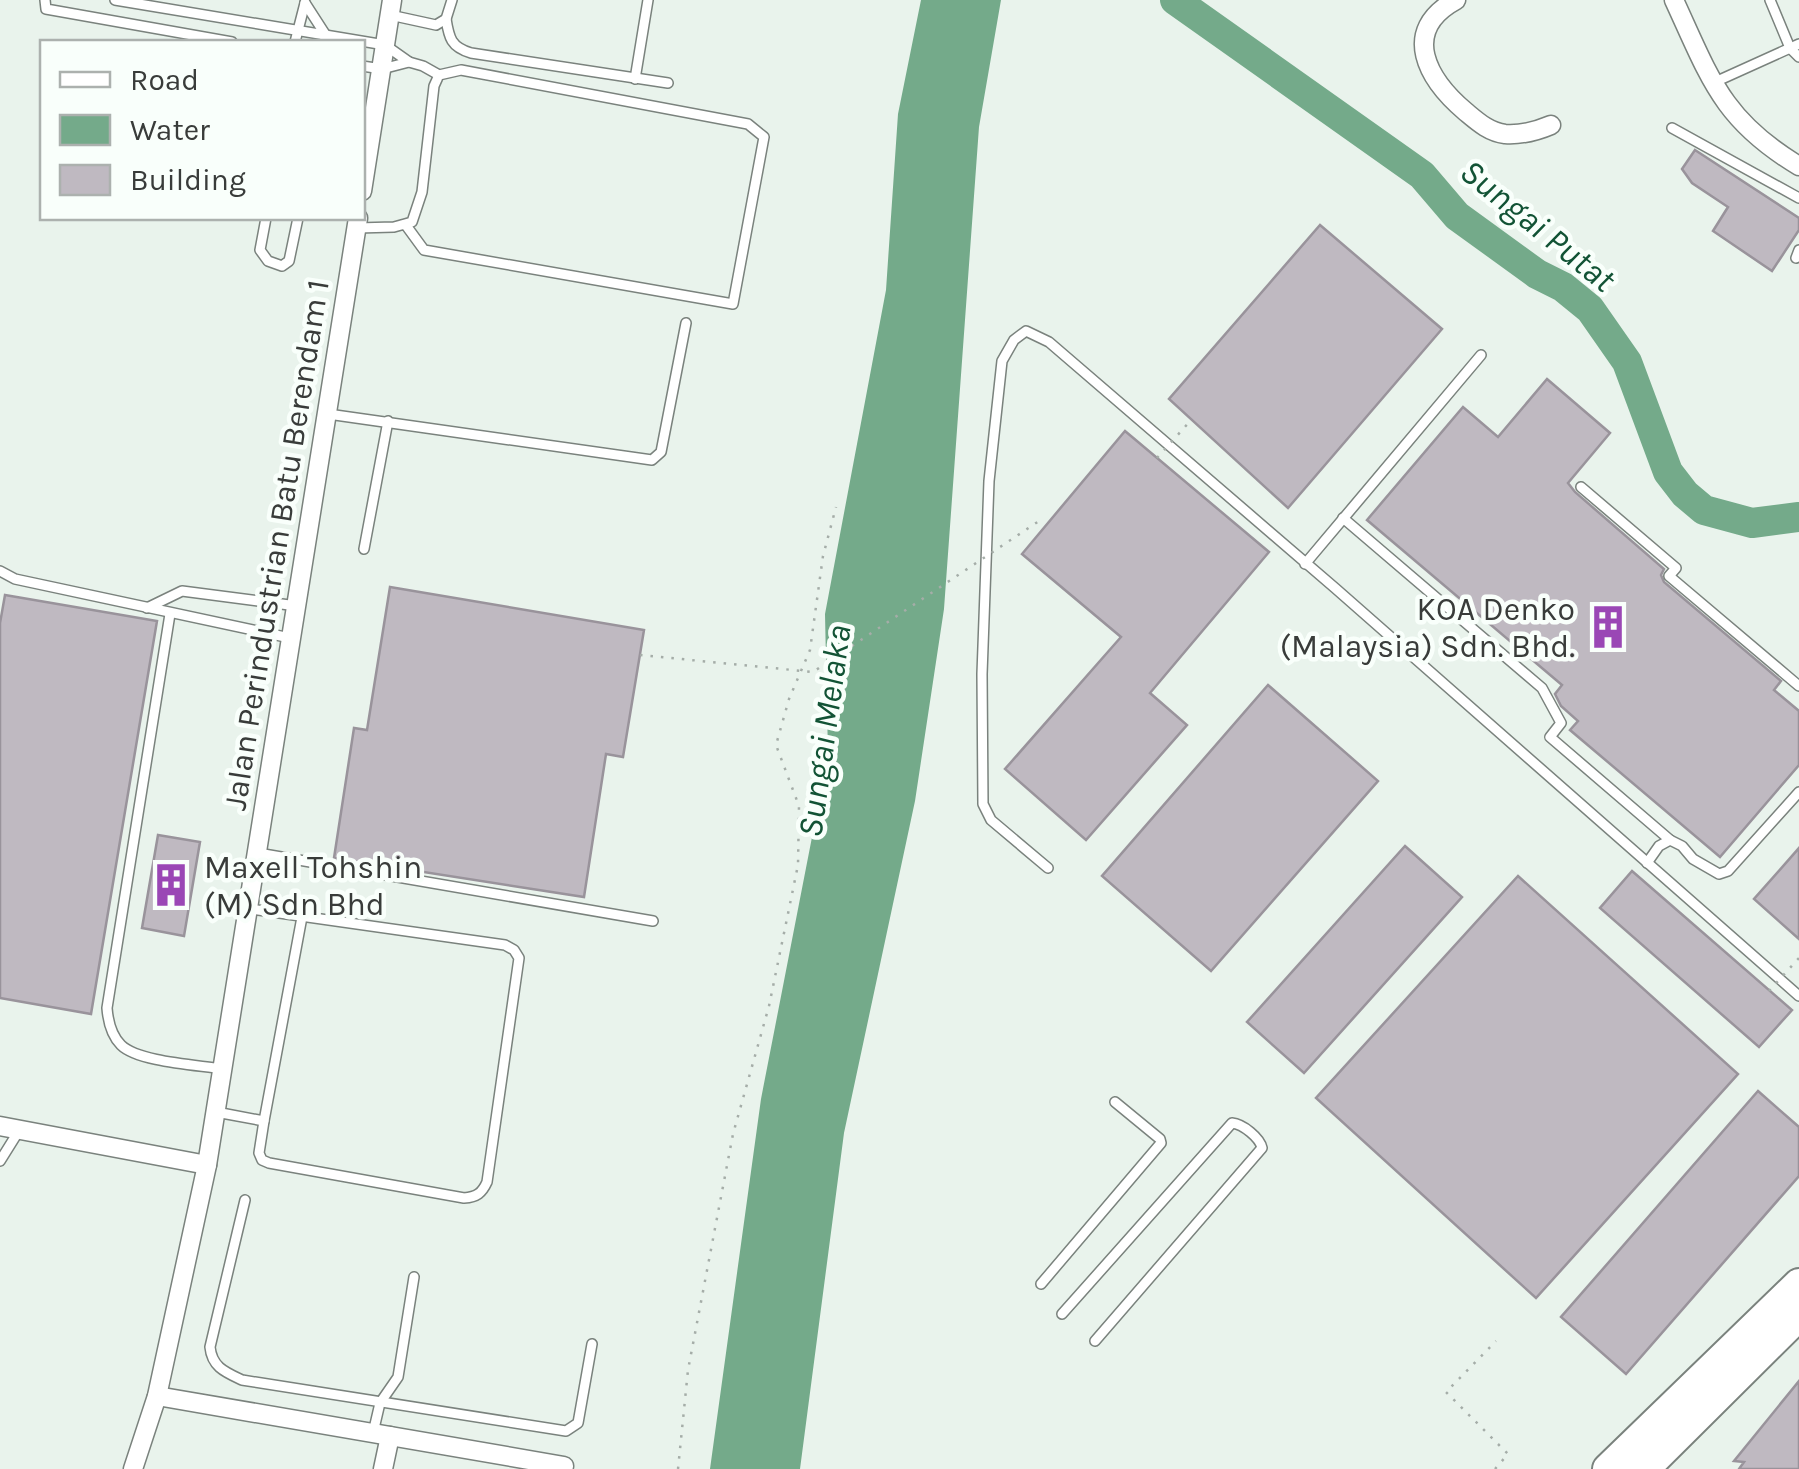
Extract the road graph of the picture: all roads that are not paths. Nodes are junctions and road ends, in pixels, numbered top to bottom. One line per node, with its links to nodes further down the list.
1 (46, 0): 13 (lane)
2 (115, 0): 11 (lane)
3 (452, 0): 10 (lane)
4 (648, 0): 23 (lane)
5 (1456, 0): 26 (street)
6 (1674, 0): 24 (street)
7 (1770, 0): 17 (lane)
8 (305, 1): 11 (lane); 12 (lane)
9 (391, 7): 10 (lane); 16 (street)
10 (446, 19): 23 (lane)
11 (298, 29): 12 (lane); 14 (lane)
12 (325, 38)
13 (221, 40)
14 (295, 40)
15 (365, 43): 16 (lane)
16 (385, 45): 19 (lane); 21 (street)
17 (1794, 46): 18 (lane); 24 (lane)
18 (1799, 56)
19 (409, 62): 21 (lane); 22 (lane)
20 (365, 66): 21 (lane)
21 (382, 69): 29 (street)
22 (439, 75): 34 (lane); 34 (lane)
23 (635, 79): 25 (lane)
24 (1712, 83): 28 (street)
25 (668, 84)
26 (1551, 126)
27 (1672, 128): 30 (lane)
28 (1799, 166)
29 (365, 173)
30 (1799, 198)
31 (266, 220): 32 (lane)
32 (298, 220)
33 (358, 223): 34 (lane); 37 (street, Jalan Perindustrian Batu Berendam 1)
34 (404, 224)
35 (686, 324): 38 (lane)
36 (1481, 355): 40 (lane)
37 (328, 414): 38 (lane); 44 (street, Jalan Perindustrian Batu Berendam 1)
38 (388, 421): 41 (lane)
39 (1581, 487): 48 (lane)
40 (1344, 518): 42 (lane); 50 (lane)
41 (364, 549)
42 (1306, 564): 52 (lane); 53 (lane)
43 (0, 571): 45 (lane)
44 (298, 606): 45 (lane); 47 (street, Jalan Perindustrian Batu Berendam 1)
45 (145, 609): 46 (lane)
46 (170, 614): 47 (lane); 58 (lane)
47 (292, 639): 51 (street, Jalan Perindustrian Batu Berendam 1)
48 (1799, 686)
49 (1799, 792): 50 (lane)
50 (1670, 840): 52 (lane)
51 (258, 853): 54 (street, Jalan Perindustrian Batu Berendam 1); 56 (lane)
52 (1647, 863): 57 (lane)
53 (1048, 868)
54 (250, 909): 55 (lane); 58 (street, Jalan Perindustrian Batu Berendam 1)
55 (302, 916): 61 (lane); 61 (lane)
56 (653, 920)
57 (1799, 996)
58 (222, 1070): 60 (street, Jalan Perindustrian Batu Berendam 1)
59 (1115, 1102): 68 (lane)
60 (216, 1112): 61 (lane); 65 (street, Jalan Perindustrian Batu Berendam 1)
61 (264, 1121)
62 (0, 1126): 63 (street)
63 (20, 1129): 64 (lane); 65 (street)
64 (0, 1161)
65 (206, 1165): 74 (street, Jalan Perindustrian Batu Berendam 1)
66 (246, 1200): 75 (lane)
67 (414, 1277): 75 (lane)
68 (1041, 1284)
69 (1799, 1284): 80 (main road)
70 (1062, 1314): 72 (lane)
71 (1799, 1315): 81 (main road)
72 (1095, 1342)
73 (592, 1344): 75 (lane)
74 (157, 1396): 76 (street); 78 (street, Jalan Perindustrian Batu Berendam 1)
75 (380, 1403): 76 (lane)
76 (382, 1435): 77 (street); 79 (street)
77 (564, 1466)
78 (133, 1469)
79 (383, 1469)
80 (1608, 1469)
81 (1644, 1469)

